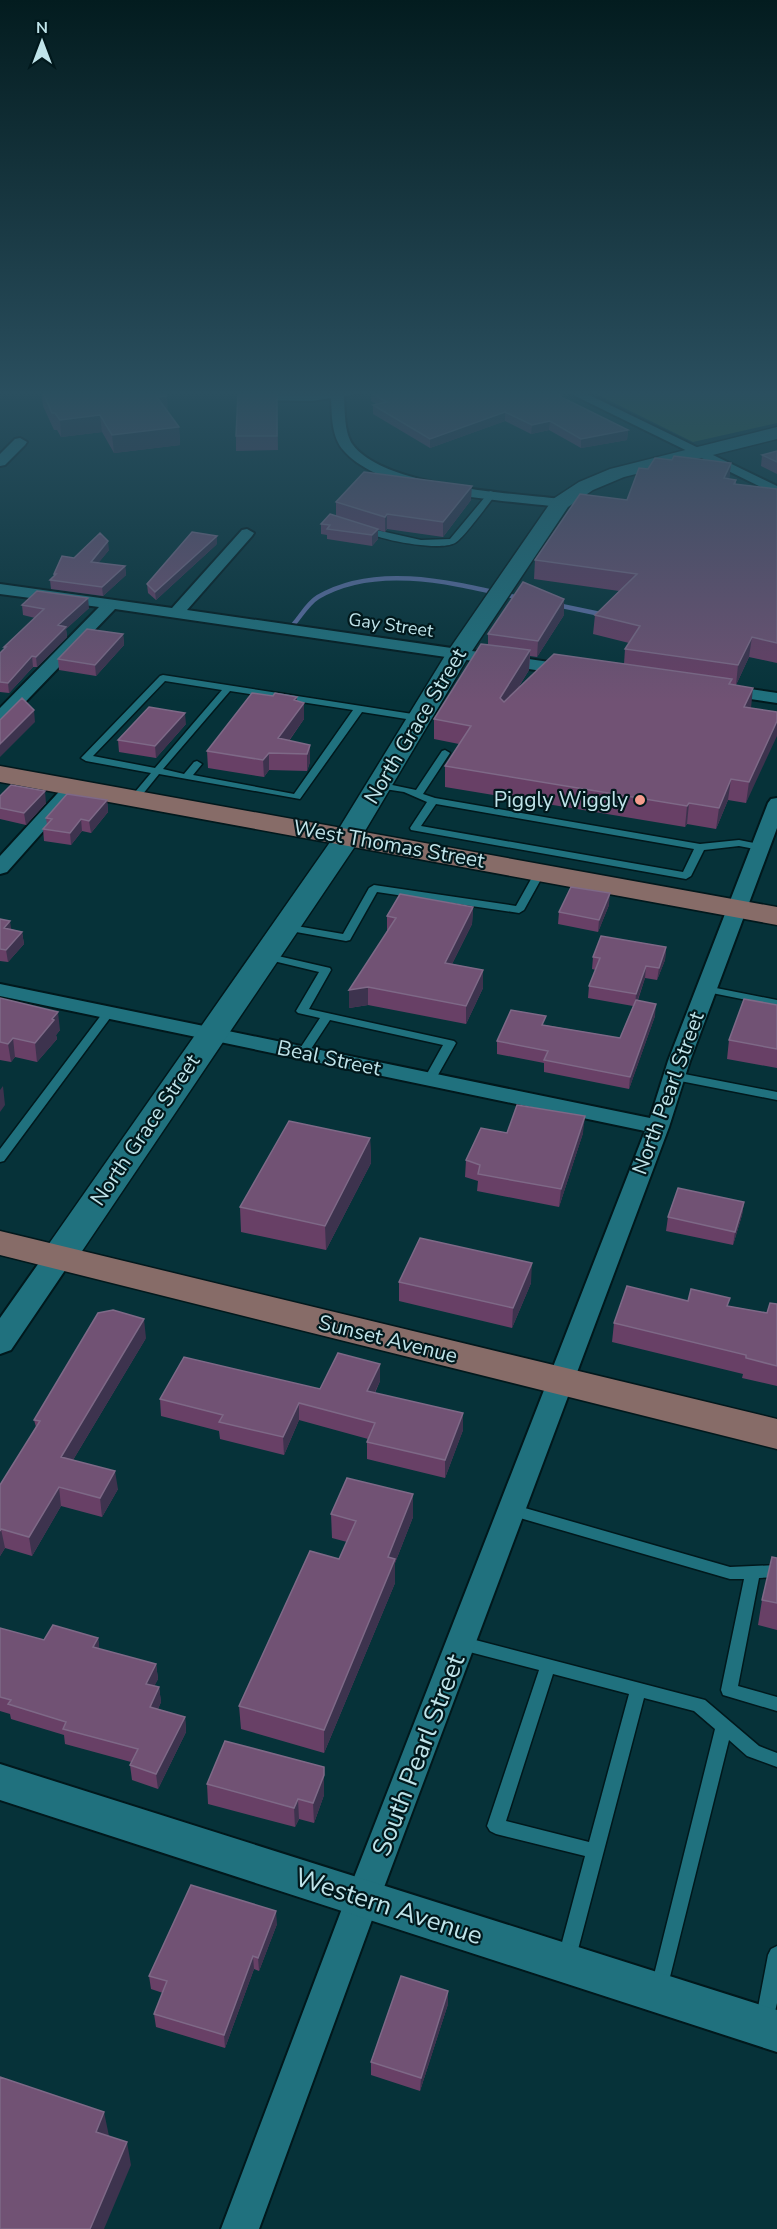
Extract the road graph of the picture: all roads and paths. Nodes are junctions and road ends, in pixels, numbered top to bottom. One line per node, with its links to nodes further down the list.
1 (492, 494): 5 (lane)
2 (500, 494): 4 (street)
3 (574, 494): 4 (main road, North Grace Street)
4 (560, 503): 10 (main road, North Grace Street)
5 (354, 527)
6 (247, 533): 9 (street)
7 (0, 590): 8 (street, Gay Street)
8 (111, 604): 9 (street, Gay Street); 18 (street)
9 (177, 612): 10 (street, Gay Street)
10 (458, 654): 11 (street, Gay Street); 19 (main road, North Grace Street)
11 (588, 672)
12 (706, 688): 15 (street)
13 (227, 689): 14 (lane); 22 (lane); 22 (lane)
14 (256, 693): 16 (lane); 17 (lane)
15 (777, 698)
16 (249, 702)
17 (358, 709): 19 (lane); 24 (lane)
18 (0, 718)
19 (419, 718): 25 (main road, North Grace Street)
20 (445, 753): 27 (lane)
21 (197, 764): 24 (lane)
22 (157, 771): 24 (lane); 28 (lane)
23 (0, 774): 26 (main road, West Thomas Street)
24 (186, 777)
25 (378, 785): 27 (lane); 31 (main road, North Grace Street)
26 (73, 787): 28 (main road, West Thomas Street); 35 (street)
27 (418, 794): 29 (lane)
28 (135, 798): 31 (main road, West Thomas Street)
29 (433, 801): 32 (lane); 34 (lane)
30 (777, 803): 33 (street, North Pearl Street)
31 (348, 836): 34 (main road, West Thomas Street); 39 (main road, North Grace Street)
32 (700, 847): 33 (lane); 36 (lane)
33 (760, 847): 37 (street, North Pearl Street)
34 (526, 862): 36 (main road, West Thomas Street); 39 (lane)
35 (0, 868)
36 (682, 887): 37 (main road, West Thomas Street)
37 (736, 908): 38 (main road, West Thomas Street); 41 (street, North Pearl Street)
38 (777, 916)
39 (285, 927): 40 (main road, North Grace Street)
40 (265, 956): 45 (lane); 46 (main road, North Grace Street)
41 (706, 989): 43 (lane); 48 (street, North Pearl Street)
42 (0, 990): 44 (street, Beal Street)
43 (777, 1003)
44 (109, 1012): 46 (street, Beal Street); 52 (lane)
45 (327, 1016): 47 (lane); 49 (lane)
46 (211, 1034): 47 (street, Beal Street); 54 (main road, North Grace Street)
47 (303, 1053): 49 (street, Beal Street)
48 (674, 1076): 50 (lane); 51 (street, North Pearl Street)
49 (430, 1079): 51 (street, Beal Street)
50 (777, 1096)
51 (658, 1127): 56 (street, North Pearl Street)
52 (0, 1158)
53 (0, 1243): 54 (main road, Sunset Avenue)
54 (58, 1257): 55 (street); 56 (main road, Sunset Avenue)
55 (0, 1342)
56 (560, 1382): 57 (main road, Sunset Avenue); 58 (street, South Pearl Street)
57 (777, 1434)
58 (511, 1510): 60 (lane); 61 (street, South Pearl Street)
59 (777, 1571): 60 (lane)
60 (753, 1572): 64 (lane)
61 (460, 1643): 62 (lane); 69 (street, South Pearl Street)
62 (548, 1666): 63 (lane); 68 (lane)
63 (638, 1689): 65 (lane); 68 (lane)
64 (777, 1704)
65 (724, 1726): 66 (lane); 72 (lane)
66 (777, 1760)
67 (0, 1782): 69 (street, Western Avenue)
68 (595, 1851): 71 (lane)
69 (363, 1898): 71 (street, Western Avenue); 74 (street, South Pearl Street)
70 (777, 1955): 73 (lane)
71 (565, 1963): 72 (street, Western Avenue)
72 (658, 1993): 73 (street, Western Avenue)
73 (770, 2029)
74 (240, 2229)

